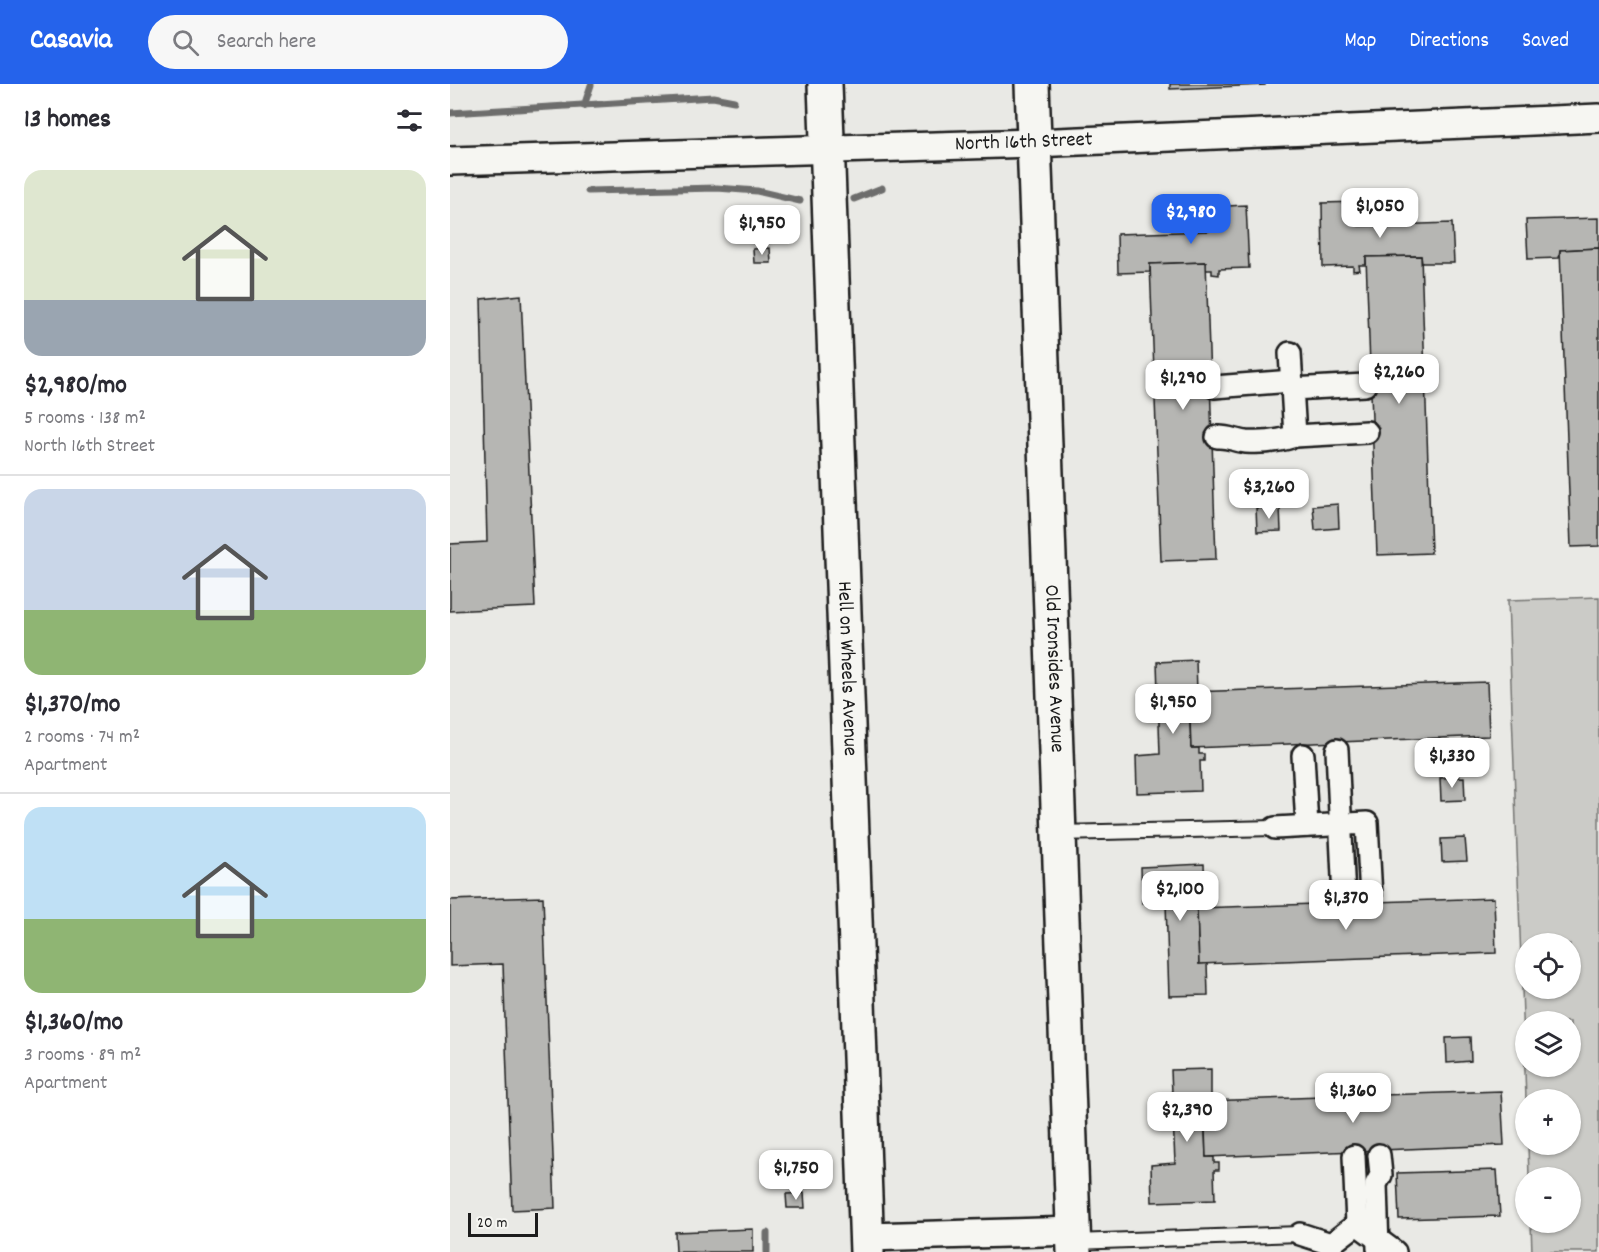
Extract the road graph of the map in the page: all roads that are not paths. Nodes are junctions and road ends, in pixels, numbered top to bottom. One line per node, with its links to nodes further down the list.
1 (825, 84): 5 (street, Hell on Wheels Avenue)
2 (1032, 84): 4 (street, Old Ironsides Avenue)
3 (1599, 118): 4 (street, North 16th Street)
4 (1034, 143): 5 (street, North 16th Street); 19 (street, Old Ironsides Avenue)
5 (827, 149): 6 (street, North 16th Street); 27 (street, Hell on Wheels Avenue)
6 (450, 161)
7 (1290, 353): 8 (street)
8 (1292, 385): 9 (street); 10 (street); 12 (street)
9 (1365, 385)
10 (1214, 387)
11 (1366, 432): 12 (street)
12 (1295, 435): 13 (street)
13 (1217, 437)
14 (1337, 750): 16 (street)
15 (1303, 755): 17 (street)
16 (1341, 824): 17 (street); 20 (street); 21 (street)
17 (1307, 826): 18 (street)
18 (1275, 828): 19 (lane)
19 (1059, 833): 26 (street, Old Ironsides Avenue)
20 (1371, 897)
21 (1344, 898)
22 (1379, 1155): 28 (street)
23 (1354, 1156): 24 (street)
24 (1356, 1224): 28 (street); 29 (street)
25 (1300, 1234): 26 (lane); 29 (street)
26 (1074, 1242): 27 (street)
27 (867, 1244)
28 (1378, 1246): 30 (street)
29 (1331, 1248)
30 (1395, 1252)

